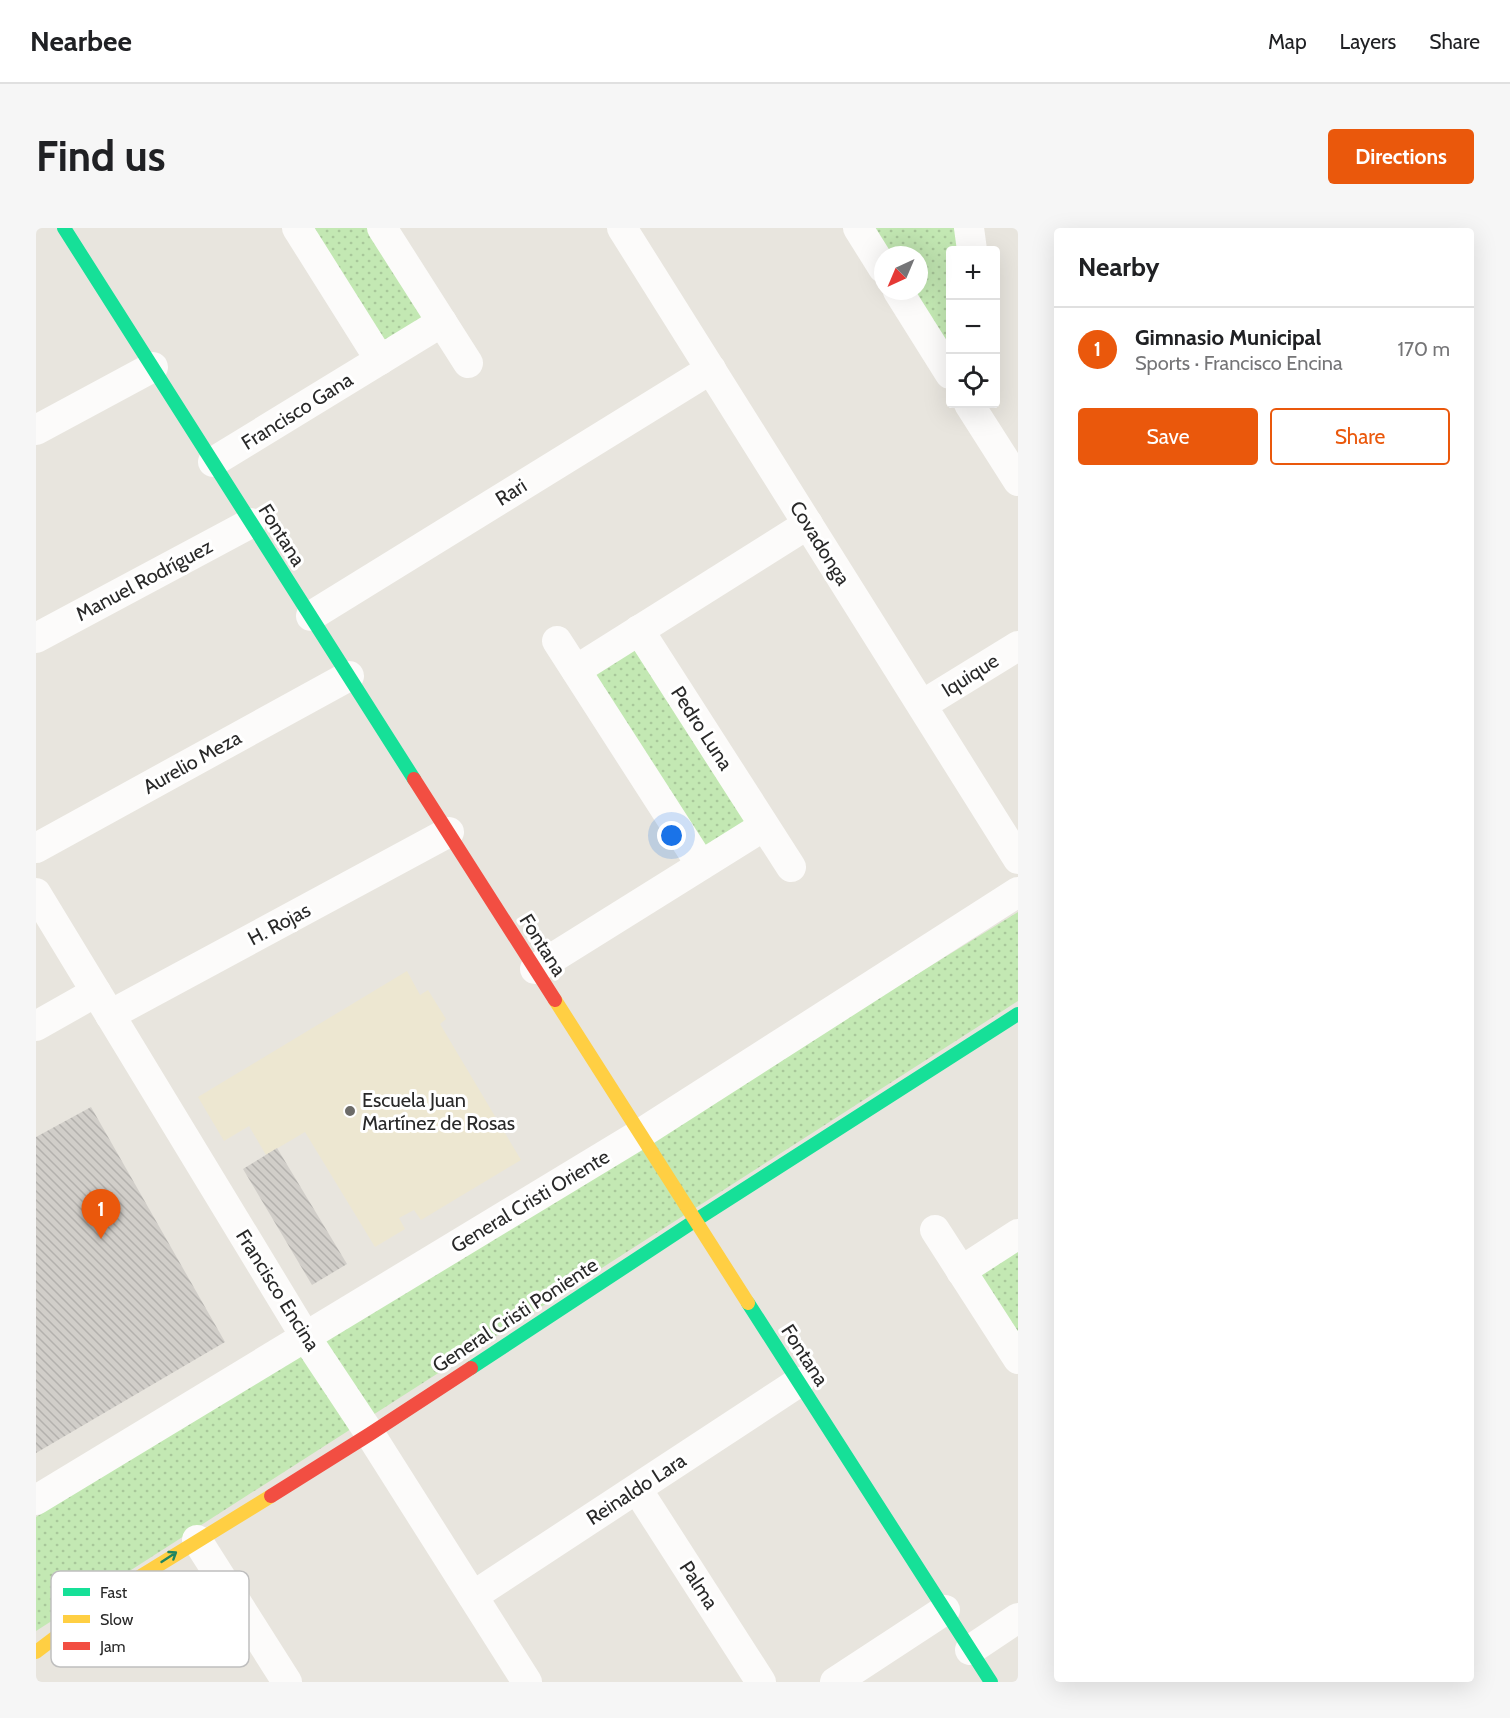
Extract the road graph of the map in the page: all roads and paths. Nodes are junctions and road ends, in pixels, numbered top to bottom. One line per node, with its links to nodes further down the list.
1 (64, 228): 14 (street, Fontana)
2 (297, 228): 11 (street)
3 (382, 228): 10 (street)
4 (622, 228): 15 (street, Covadonga)
5 (858, 228): 8 (street)
6 (969, 228): 7 (street)
7 (971, 246)
8 (874, 254)
9 (904, 300): 13 (street)
10 (442, 322): 11 (street, Francisco Gana); 12 (street)
11 (380, 360): 20 (street, Francisco Gana)
12 (468, 363)
13 (946, 366)
14 (153, 368): 18 (street); 20 (street, Fontana)
15 (711, 369): 23 (street, Covadonga); 24 (street, Rari)
16 (972, 408): 19 (street)
17 (995, 408): 19 (street)
18 (36, 429)
19 (1002, 456): 21 (street)
20 (213, 462): 22 (street, Fontana)
21 (1018, 481)
22 (251, 522): 24 (street, Fontana); 26 (street, Manuel Rodríguez)
23 (808, 524): 25 (street); 31 (street, Covadonga)
24 (311, 616): 30 (street, Fontana)
25 (639, 630): 29 (street); 32 (street, Pedro Luna)
26 (36, 638)
27 (557, 640): 29 (street)
28 (1018, 646): 31 (street, Iquique)
29 (576, 670): 36 (street)
30 (349, 676): 33 (street, Fontana); 34 (street, Aurelio Meza)
31 (922, 705): 35 (street, Covadonga)
32 (764, 826): 36 (street); 37 (street, Pedro Luna)
33 (448, 832): 40 (street, Fontana); 41 (street, H. Rojas)
34 (36, 848)
35 (1018, 859)
36 (701, 865): 40 (street)
37 (791, 867)
38 (1018, 892): 44 (street, General Cristi Oriente)
39 (36, 893): 41 (street, Francisco Encina)
40 (535, 969): 44 (street, Fontana)
41 (103, 1003): 43 (street, H. Rojas); 49 (street, Francisco Encina)
42 (1018, 1014): 45 (street, General Cristi Poniente)
43 (36, 1026)
44 (640, 1134): 45 (street, Fontana); 49 (street, General Cristi Oriente)
45 (696, 1220): 51 (street, Fontana); 52 (street, General Cristi Poniente)
46 (935, 1230): 48 (street)
47 (1018, 1234): 48 (street)
48 (961, 1271): 50 (street)
49 (305, 1336): 52 (street, Francisco Encina); 54 (street, General Cristi Oriente)
50 (1018, 1359)
51 (799, 1382): 53 (street, Reinaldo Lara); 59 (street, Fontana)
52 (370, 1434): 55 (street, General Cristi Poniente); 58 (street, Francisco Encina)
53 (637, 1489): 58 (street, Reinaldo Lara); 67 (street, Palma)
54 (36, 1500)
55 (197, 1539): 56 (street, General Cristi Poniente, one-way to 55); 57 (street)
56 (147, 1571)
57 (217, 1571)
58 (472, 1596): 66 (street, Francisco Encina)
59 (945, 1611): 63 (street, Fontana); 68 (street)
60 (1018, 1618): 63 (street)
61 (249, 1622): 65 (street)
62 (51, 1641): 64 (street, General Cristi Poniente, one-way to 62)
63 (970, 1650): 69 (street, Fontana)
64 (36, 1652)
65 (287, 1682)
66 (527, 1682)
67 (761, 1682)
68 (835, 1682)
69 (991, 1682)

